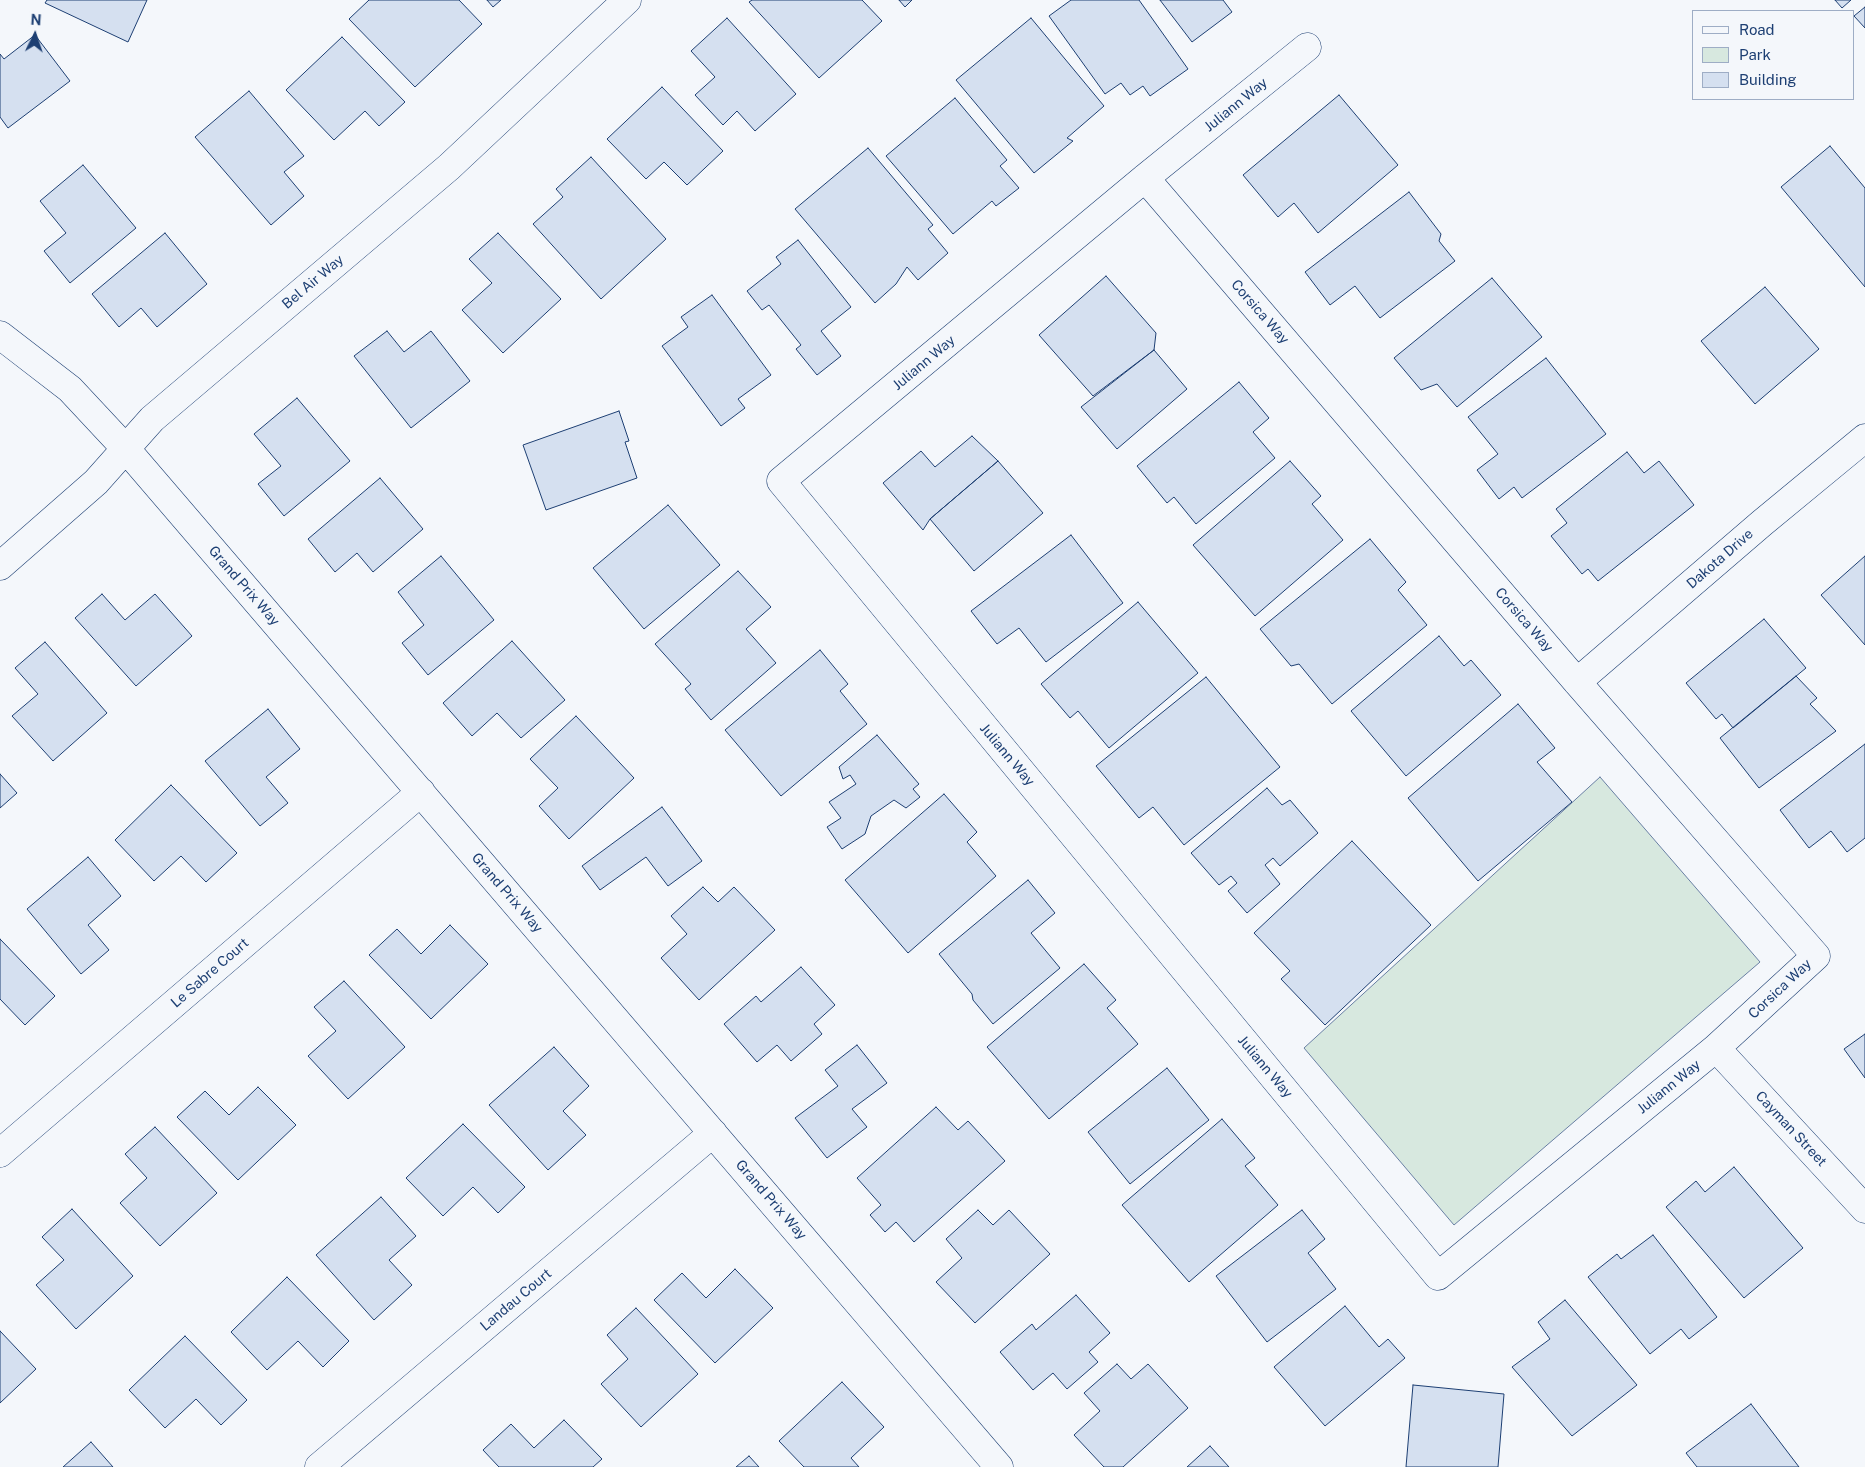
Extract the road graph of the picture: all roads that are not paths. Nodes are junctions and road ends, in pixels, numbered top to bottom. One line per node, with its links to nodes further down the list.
1 (627, 0): 6 (street, Bel Air Way)
2 (1307, 47): 3 (street, Juliann Way)
3 (1145, 178): 8 (street, Corsica Way); 10 (street, Juliann Way)
4 (0, 335): 6 (street, Grand Prix Way)
5 (1865, 438): 8 (street, Dakota Drive)
6 (126, 449): 7 (street, Bel Air Way); 9 (street, Grand Prix Way)
7 (0, 566)
8 (1577, 682): 10 (street, Corsica Way)
9 (421, 792): 11 (street, Grand Prix Way); 12 (street, Le Sabre Court)
10 (1716, 1048): 13 (street, Cayman Street)
11 (713, 1133): 14 (street, Landau Court); 15 (street, Grand Prix Way)
12 (0, 1153)
13 (1865, 1209)
14 (319, 1467)
15 (999, 1467)

